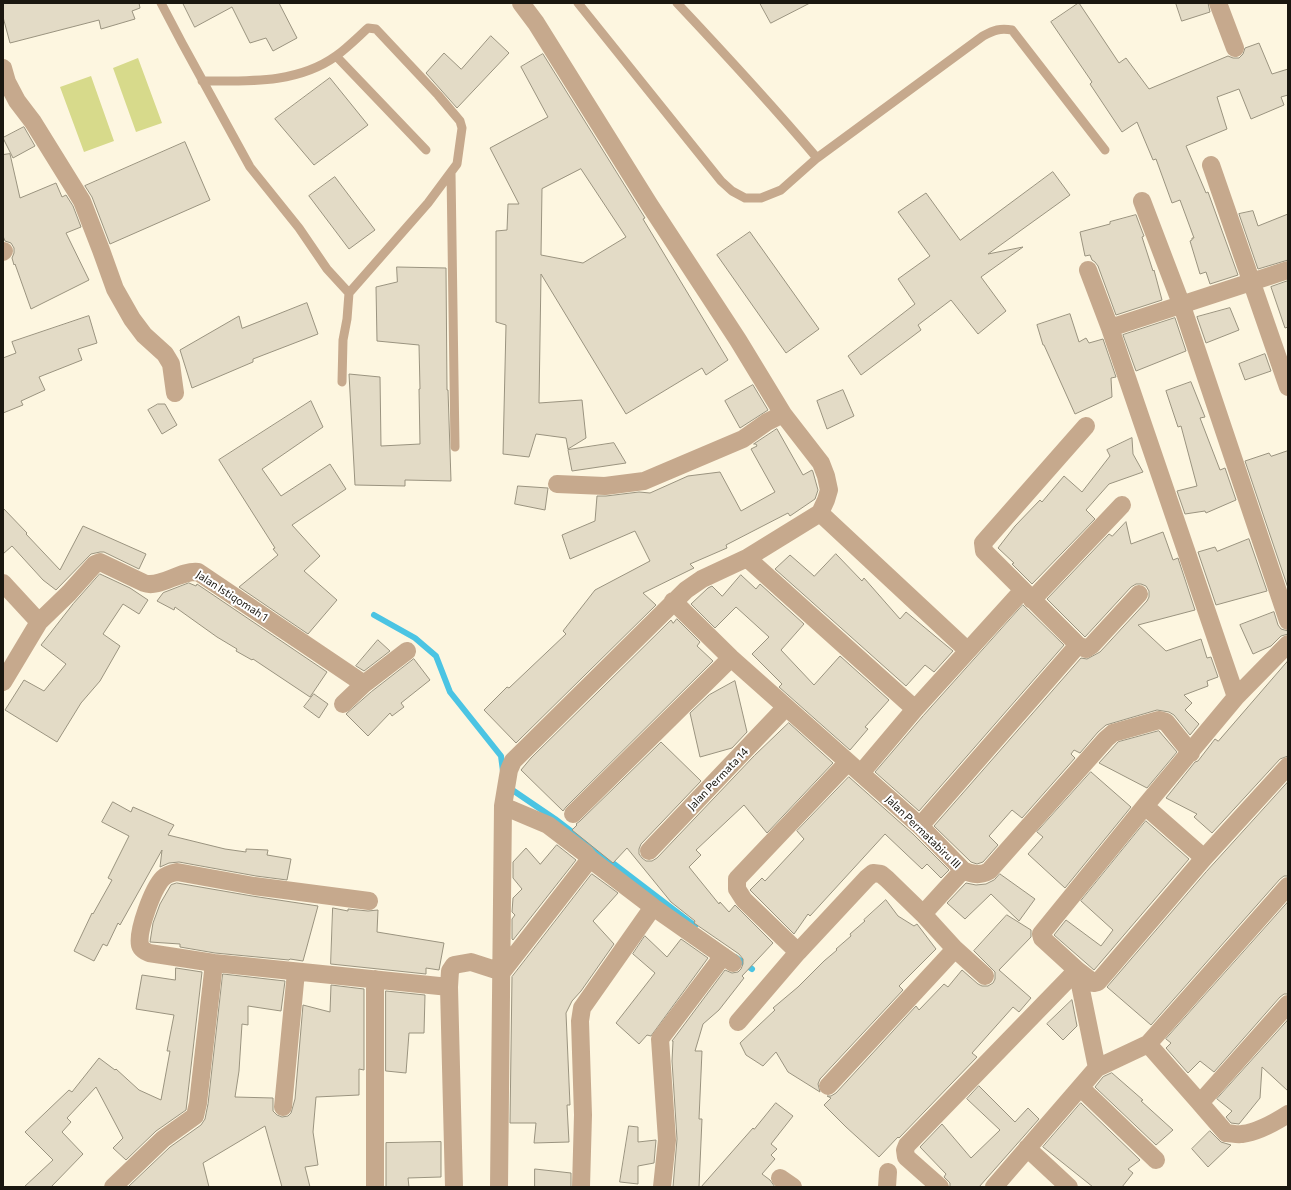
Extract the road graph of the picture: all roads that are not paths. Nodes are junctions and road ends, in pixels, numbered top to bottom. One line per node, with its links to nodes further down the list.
1 (161, 3): 9 (lane)
2 (521, 3): 25 (street)
3 (578, 3): 12 (lane)
4 (678, 3): 12 (lane)
5 (1218, 3): 6 (street)
6 (1235, 48)
7 (336, 56): 9 (lane); 10 (lane); 14 (lane)
8 (3, 68): 24 (street)
9 (202, 81): 19 (lane)
10 (426, 150)
11 (1105, 150): 12 (lane)
12 (817, 158)
13 (1211, 165): 18 (street)
14 (451, 172): 19 (lane); 27 (lane)
15 (1142, 201): 20 (street)
16 (1088, 270): 21 (street)
17 (1288, 270): 18 (street)
18 (1251, 283): 20 (street); 23 (street)
19 (349, 293): 22 (lane)
20 (1182, 306): 21 (street); 36 (street)
21 (1110, 328): 45 (street)
22 (342, 382)
23 (1288, 387)
24 (175, 392)
25 (783, 414): 28 (street); 30 (street)
26 (1086, 426): 34 (street)
27 (456, 447)
28 (557, 484)
29 (1122, 505): 34 (street)
30 (820, 513): 31 (street); 40 (street)
31 (747, 558): 35 (street); 48 (street)
32 (3, 583): 37 (street)
33 (1139, 594): 39 (street)
34 (1028, 595): 39 (street); 40 (street)
35 (673, 601): 42 (street, Jalan Permatabiru III); 52 (street)
36 (1288, 621)
37 (39, 622): 43 (street, Jalan Istiqomah 1); 44 (street, Jalan Istiqomah 1)
38 (1288, 644): 45 (street)
39 (1078, 645): 55 (street)
40 (967, 650): 48 (street)
41 (407, 651): 44 (street)
42 (731, 658): 47 (street, Jalan Permatabiru III); 54 (street)
43 (3, 682)
44 (364, 684): 46 (street)
45 (1236, 698): 49 (street)
46 (343, 704)
47 (786, 707): 51 (street, Jalan Permatabiru III); 56 (street, Jalan Permata 14)
48 (915, 709): 51 (street)
49 (1191, 753): 53 (street); 59 (street, Jalan Permatabiru III)
50 (1288, 766): 57 (street)
51 (855, 767): 55 (street, Jalan Permatabiru III); 65 (street)
52 (503, 806): 58 (street); 69 (street)
53 (1145, 806): 57 (street); 67 (street)
54 (573, 814)
55 (920, 826): 59 (street, Jalan Permatabiru III)
56 (649, 850)
57 (1204, 858): 67 (street)
58 (590, 859): 62 (street); 69 (street)
59 (963, 870): 63 (street)
60 (1288, 886): 75 (street)
61 (369, 901): 66 (street)
62 (653, 907): 88 (street); 89 (street)
63 (922, 914): 64 (street); 65 (street)
64 (955, 949): 70 (street); 77 (street)
65 (798, 952): 74 (street)
66 (214, 963): 68 (street); 84 (street)
67 (1077, 970): 76 (street); 90 (street)
68 (296, 972): 71 (street); 80 (street)
69 (502, 972): 72 (street); 87 (street)
70 (985, 976)
71 (376, 979): 72 (street); 85 (street)
72 (449, 987): 86 (street)
73 (1288, 1004): 79 (street)
74 (738, 1022)
75 (1148, 1044): 76 (street); 79 (street)
76 (1097, 1068): 78 (street)
77 (828, 1086)
78 (1081, 1088): 82 (street); 83 (street)
79 (1200, 1103): 81 (street)
80 (283, 1107)
81 (1288, 1114)
82 (1027, 1148): 91 (street); 92 (street)
83 (1156, 1160)
84 (113, 1187)
85 (375, 1187)
86 (454, 1187)
87 (499, 1187)
88 (581, 1187)
89 (662, 1187)
90 (940, 1187)
91 (994, 1187)
92 (1069, 1187)

